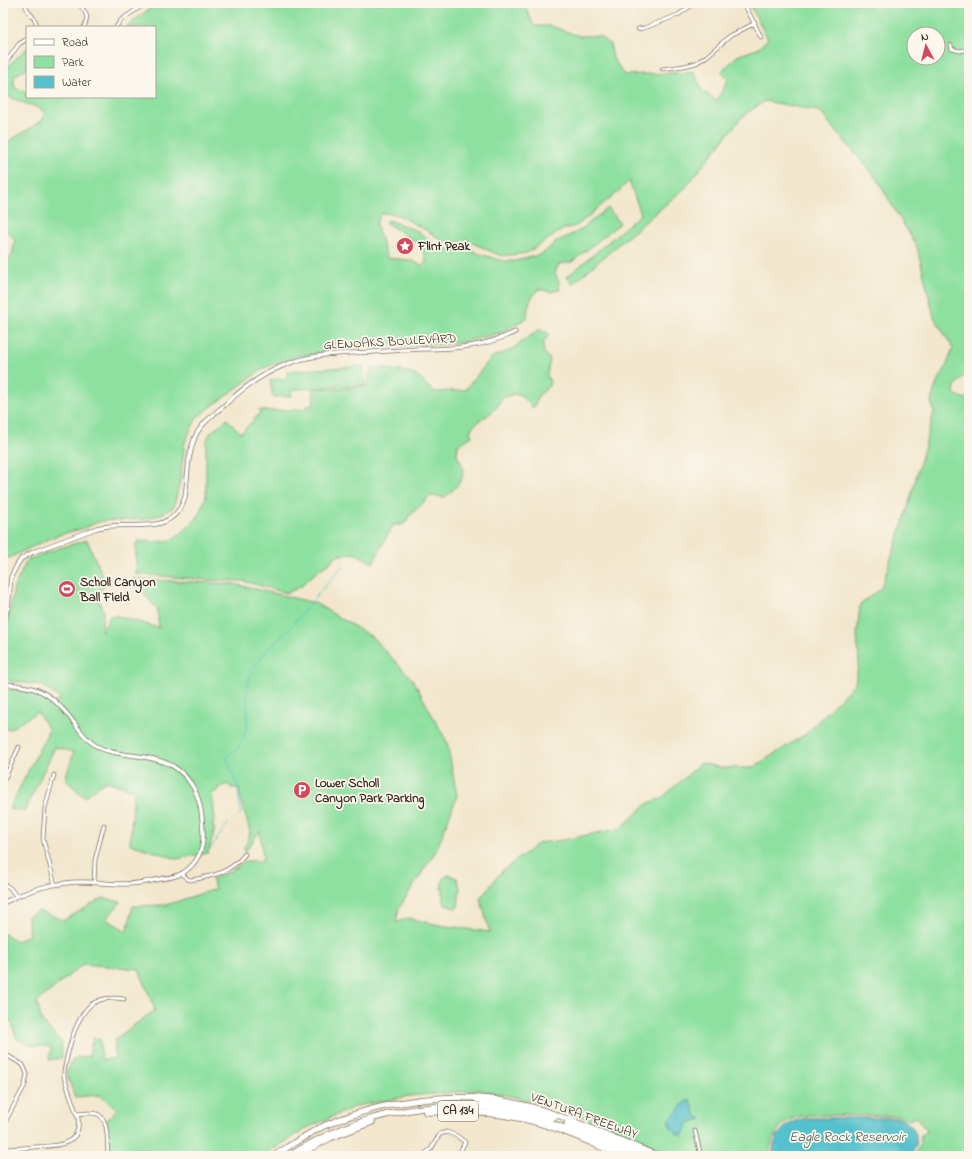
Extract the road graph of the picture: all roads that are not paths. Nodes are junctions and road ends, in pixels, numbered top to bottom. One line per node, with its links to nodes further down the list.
1 (4, 3): 7 (main road)
2 (25, 3): 9 (street)
3 (78, 3): 10 (street)
4 (146, 3): 11 (street)
5 (695, 3): 12 (street)
6 (744, 3): 8 (street)
7 (3, 8)
8 (755, 23): 13 (street); 18 (street)
9 (37, 26)
10 (84, 26)
11 (117, 26)
12 (638, 29)
13 (761, 37)
14 (26, 40): 17 (street)
15 (951, 45): 16 (street)
16 (969, 49)
17 (3, 66)
18 (662, 69)
19 (514, 332): 20 (street, GLENOAKS BOULEVARD)
20 (3, 621)
21 (3, 684): 27 (street)
22 (19, 747): 24 (street)
23 (54, 775): 30 (street)
24 (3, 782)
25 (104, 825): 29 (street)
26 (245, 854): 27 (street)
27 (182, 873): 29 (street)
28 (3, 883): 31 (street)
29 (94, 883): 30 (street)
30 (55, 885): 31 (street)
31 (16, 896): 32 (street)
32 (3, 903)
33 (124, 999): 36 (street)
34 (3, 1053): 38 (street)
35 (368, 1111): 40 (highway, VENTURA FREEWAY / CA 134); 47 (highway); 48 (highway, VENTURA FREEWAY / CA 134)
36 (77, 1114): 38 (street); 39 (street)
37 (695, 1131): 49 (street)
38 (4, 1149)
39 (108, 1156)
40 (274, 1156)
41 (289, 1156): 46 (highway)
42 (296, 1156): 45 (highway, VENTURA FREEWAY / CA 134)
43 (422, 1156): 44 (street)
44 (458, 1156)
45 (622, 1156)
46 (634, 1156)
47 (647, 1156)
48 (658, 1156)
49 (701, 1156)

